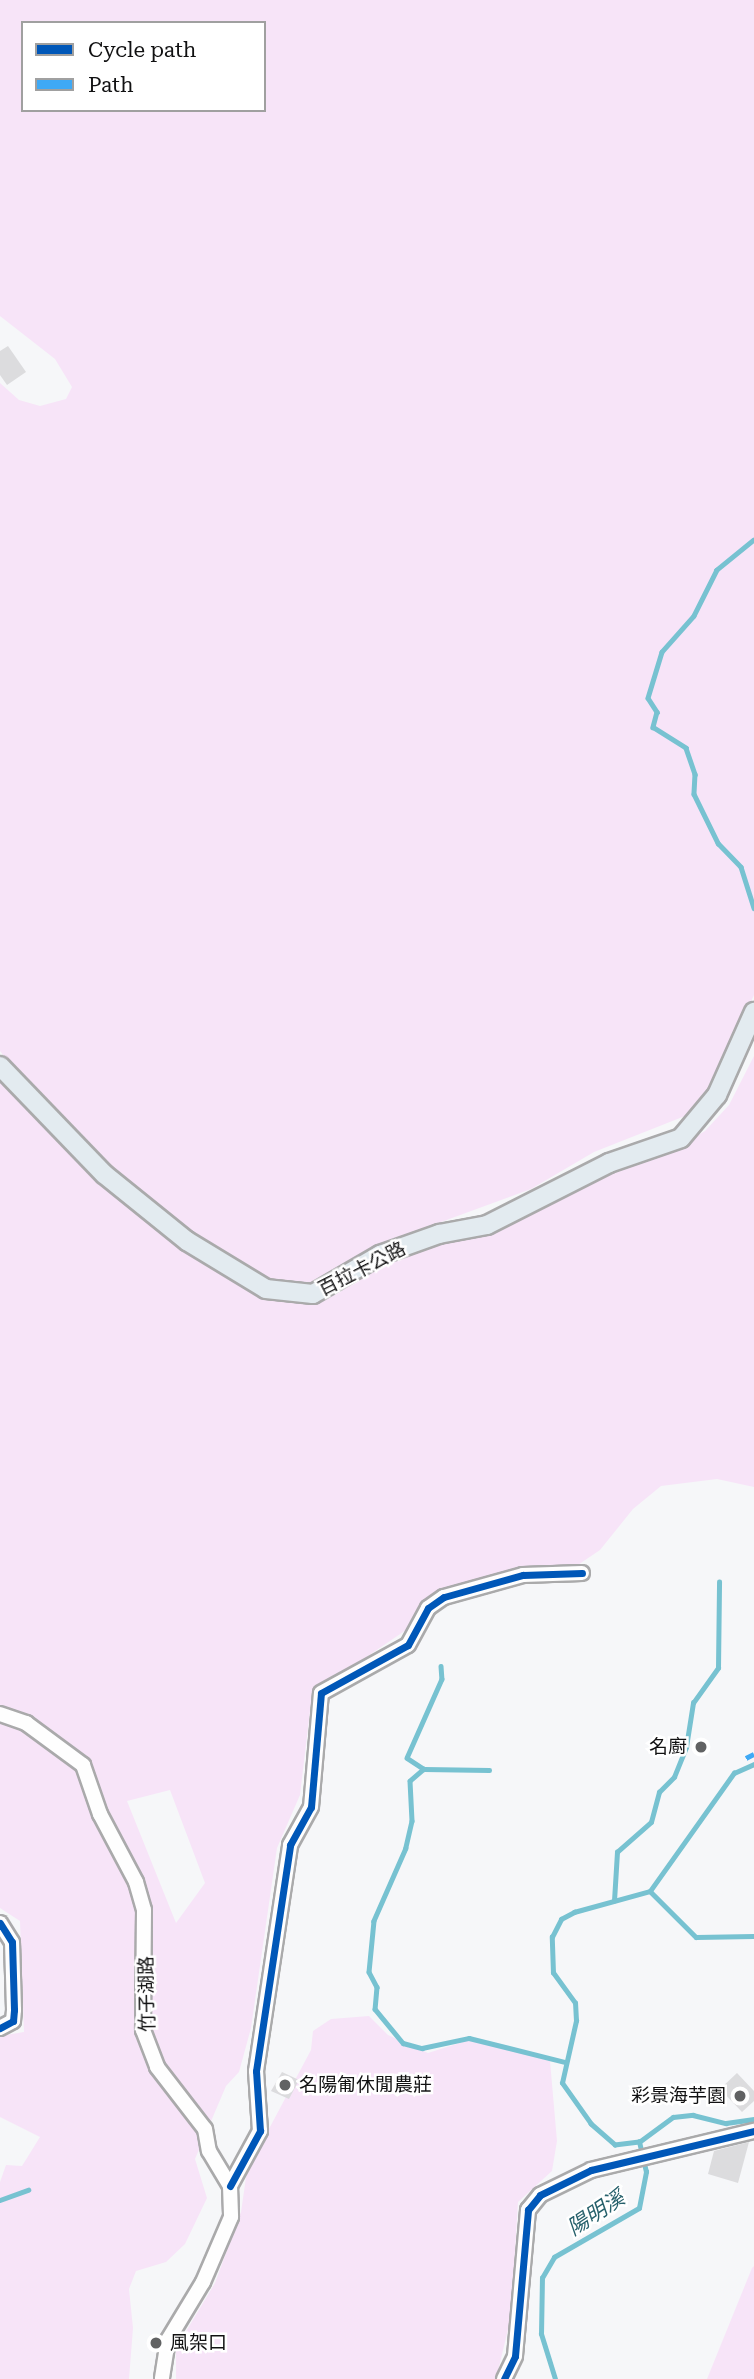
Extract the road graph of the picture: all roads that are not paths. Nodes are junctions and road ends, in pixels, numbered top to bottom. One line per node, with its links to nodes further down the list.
1 (754, 1012): 2 (main road, 百拉卡公路)
2 (0, 1066)
3 (582, 1573): 8 (street)
4 (0, 1714): 8 (street, 竹子湖路)
5 (0, 1923): 6 (street)
6 (0, 2028)
7 (754, 2131): 10 (street)
8 (230, 2186): 9 (street)
9 (162, 2379)
10 (504, 2379)

